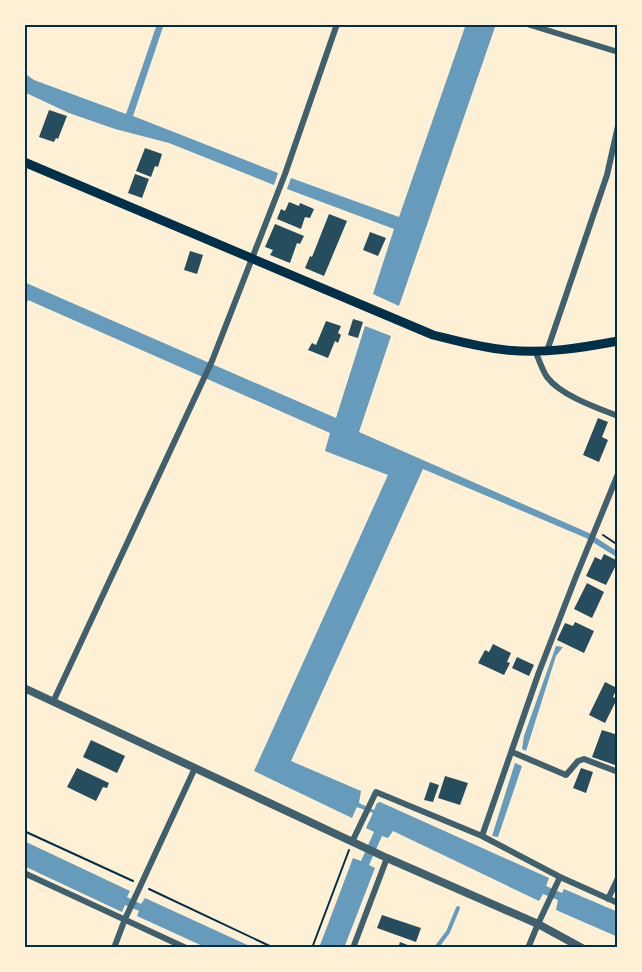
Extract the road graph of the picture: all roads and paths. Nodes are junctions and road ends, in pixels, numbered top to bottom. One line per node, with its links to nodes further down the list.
1 (337, 24): 6 (street)
2 (527, 24): 3 (street)
3 (618, 52)
4 (618, 126): 9 (street)
5 (24, 162): 6 (main road)
6 (252, 259): 8 (main road); 15 (street)
7 (618, 341): 9 (main road)
8 (536, 351): 9 (main road); 10 (street)
9 (547, 351)
10 (618, 416)
11 (618, 474): 12 (street)
12 (596, 530): 13 (path); 16 (street)
13 (618, 545)
14 (24, 688): 15 (street)
15 (53, 702): 17 (street)
16 (512, 752): 18 (street); 19 (street)
17 (195, 768): 20 (street); 27 (street)
18 (618, 772)
19 (482, 836): 20 (street); 23 (street)
20 (352, 842): 21 (street); 31 (path)
21 (387, 858): 28 (street); 32 (street)
22 (24, 873): 27 (street)
23 (560, 878): 25 (street); 28 (street)
24 (618, 878): 25 (street)
25 (608, 899): 26 (street)
26 (618, 903)
27 (124, 919): 29 (street); 30 (street)
28 (538, 924): 33 (street); 34 (street)
29 (114, 948)
30 (186, 948)
31 (312, 948)
32 (353, 948)
33 (528, 948)
34 (582, 948)

